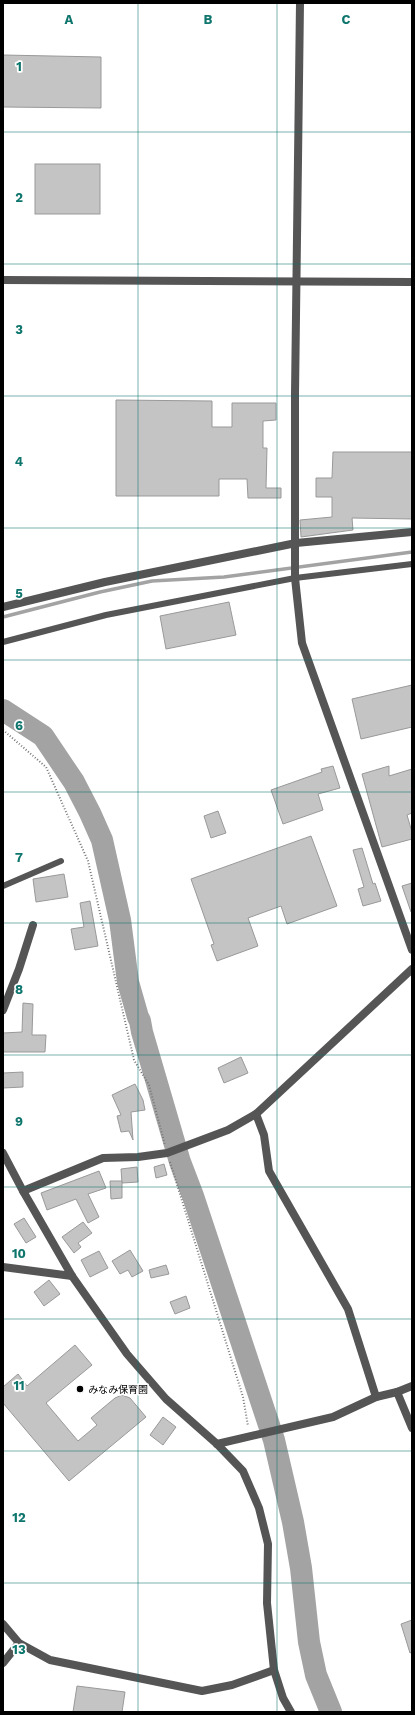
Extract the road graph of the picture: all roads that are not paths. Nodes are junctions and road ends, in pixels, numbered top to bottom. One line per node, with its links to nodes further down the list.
1 (300, 3): 3 (street)
2 (3, 280): 3 (street)
3 (296, 281): 4 (street); 6 (street)
4 (412, 282)
5 (412, 532): 6 (street)
6 (296, 545): 8 (street); 9 (street)
7 (412, 564): 8 (lane)
8 (295, 578): 10 (lane); 14 (street)
9 (3, 607)
10 (3, 642)
11 (61, 861): 12 (lane)
12 (3, 886)
13 (33, 925): 16 (street)
14 (412, 950)
15 (412, 969): 17 (street)
16 (3, 1010)
17 (256, 1114): 19 (street); 24 (street)
18 (3, 1153): 19 (street)
19 (23, 1191): 21 (street)
20 (3, 1267): 21 (street)
21 (72, 1276): 26 (street)
22 (412, 1386): 23 (street)
23 (397, 1392): 24 (street); 25 (street)
24 (376, 1397): 26 (street)
25 (412, 1428)
26 (217, 1444): 30 (street)
27 (3, 1624): 28 (street)
28 (19, 1643): 29 (street); 30 (street)
29 (3, 1664)
30 (274, 1670): 31 (street)
31 (291, 1712)

